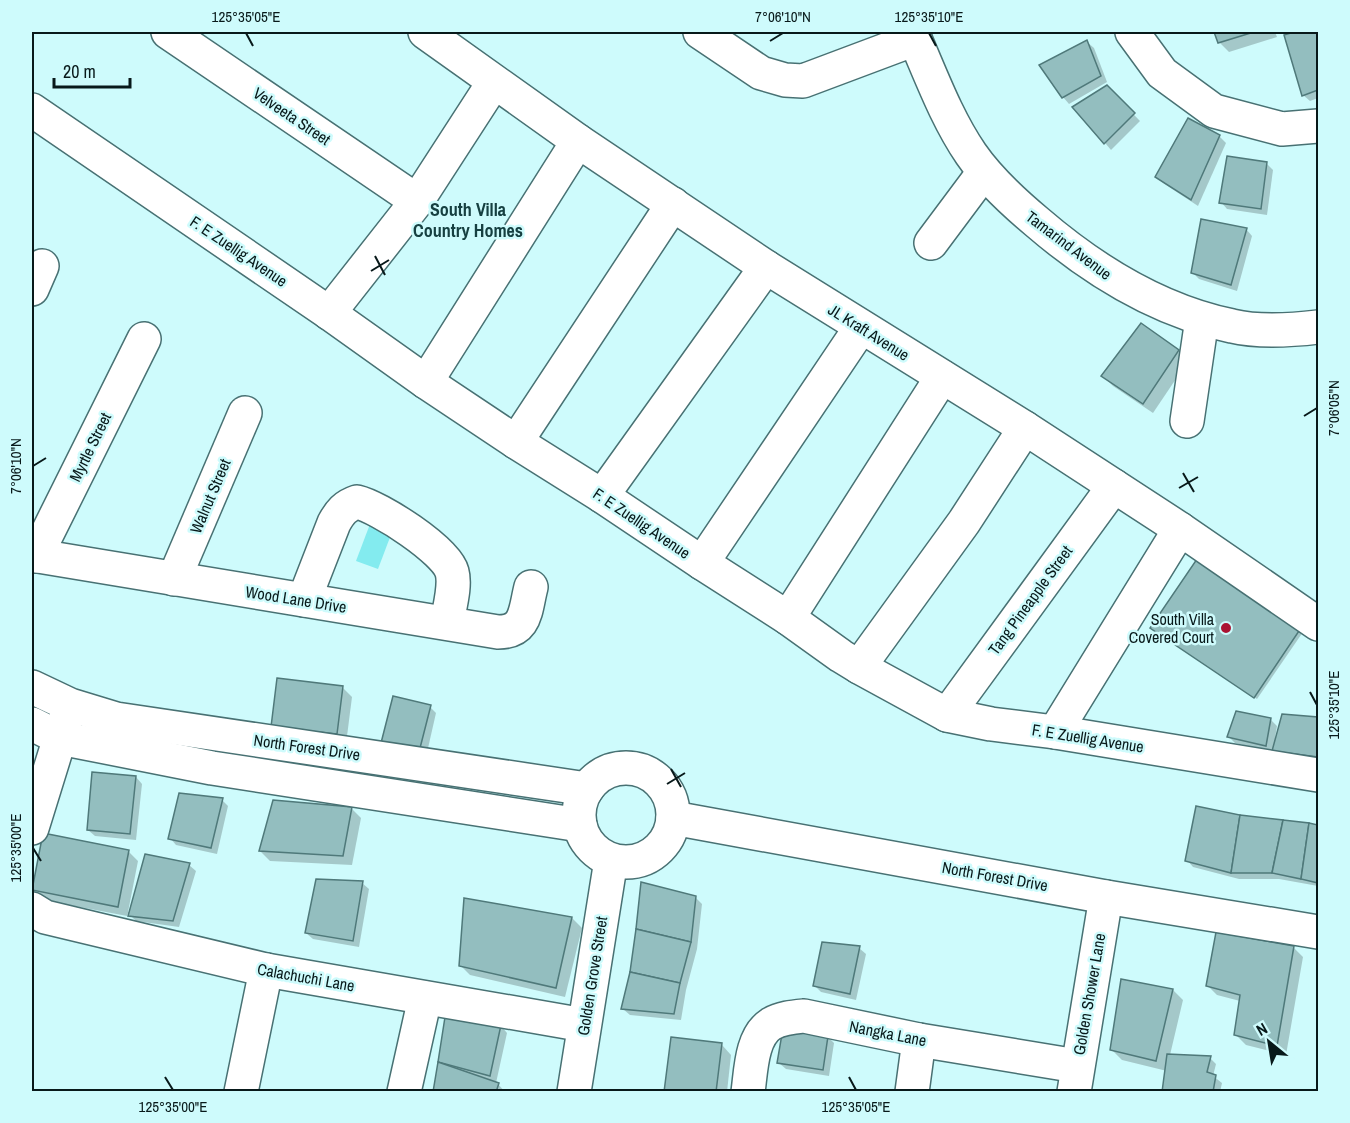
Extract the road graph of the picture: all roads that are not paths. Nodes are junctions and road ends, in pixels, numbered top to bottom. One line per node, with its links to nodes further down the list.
1 (168, 32): 11 (street, Velveeta Street)
2 (424, 32): 6 (street, JL Kraft Avenue)
3 (700, 32): 5 (street)
4 (1132, 32): 8 (street)
5 (914, 35): 10 (street, Tamarind Avenue)
6 (494, 82): 9 (street, JL Kraft Avenue); 11 (street)
7 (32, 110): 15 (street, F. E Zuellig Avenue)
8 (1318, 126)
9 (578, 141): 12 (street, JL Kraft Avenue); 21 (street)
10 (984, 172): 13 (street); 16 (street, Tamarind Avenue)
11 (417, 201): 15 (street)
12 (673, 204): 14 (street, JL Kraft Avenue); 25 (street)
13 (931, 243)
14 (766, 267): 17 (street, JL Kraft Avenue); 27 (street)
15 (330, 313): 21 (street, F. E Zuellig Avenue)
16 (1202, 319): 18 (street, Tamarind Avenue); 23 (street)
17 (861, 327): 20 (street, JL Kraft Avenue); 30 (street)
18 (1318, 327)
19 (144, 339): 29 (street, Myrtle Street)
20 (942, 377): 24 (street, JL Kraft Avenue); 34 (street)
21 (426, 382): 25 (street, F. E Zuellig Avenue)
22 (245, 413): 31 (street, Walnut Street)
23 (1187, 421)
24 (1025, 428): 26 (street, JL Kraft Avenue); 37 (street)
25 (516, 442): 27 (street, F. E Zuellig Avenue)
26 (1114, 486): 28 (street, JL Kraft Avenue); 40 (street, Tang Pineapple Street)
27 (602, 496): 30 (street, F. E Zuellig Avenue)
28 (1180, 529): 36 (street, JL Kraft Avenue); 42 (street)
29 (34, 556): 31 (street, Wood Lane Drive)
30 (702, 564): 34 (street, F. E Zuellig Avenue)
31 (174, 579): 33 (street, Wood Lane Drive)
32 (531, 587): 35 (street, Wood Lane Drive)
33 (303, 600): 35 (street, Wood Lane Drive); 35 (street)
34 (788, 618): 37 (street, F. E Zuellig Avenue)
35 (447, 623)
36 (1318, 624)
37 (859, 667): 40 (street, F. E Zuellig Avenue)
38 (32, 687): 39 (street, North Forest Drive)
39 (70, 705): 41 (street); 44 (street, North Forest Drive)
40 (947, 715): 42 (street, F. E Zuellig Avenue)
41 (46, 731): 46 (street, North Forest Drive); 47 (street)
42 (1055, 732): 43 (street, F. E Zuellig Avenue)
43 (1318, 775)
44 (587, 789): 45 (street); 46 (street)
45 (673, 818): 48 (street); 49 (street, North Forest Drive)
46 (580, 825): 48 (street)
47 (32, 828)
48 (610, 860): 54 (street, Golden Grove Street)
49 (1106, 897): 51 (street, North Forest Drive); 56 (street, Golden Shower Lane)
50 (32, 909): 52 (street, Calachuchi Lane)
51 (1318, 932)
52 (266, 970): 53 (street, Calachuchi Lane); 57 (street)
53 (425, 998): 54 (street, Calachuchi Lane); 58 (street)
54 (584, 1025): 59 (street, Golden Grove Street)
55 (919, 1040): 56 (street, Nangka Lane); 60 (street, Nangka Lane); 61 (street)
56 (1075, 1079)
57 (242, 1092)
58 (404, 1092)
59 (574, 1092)
60 (748, 1092)
61 (912, 1092)

